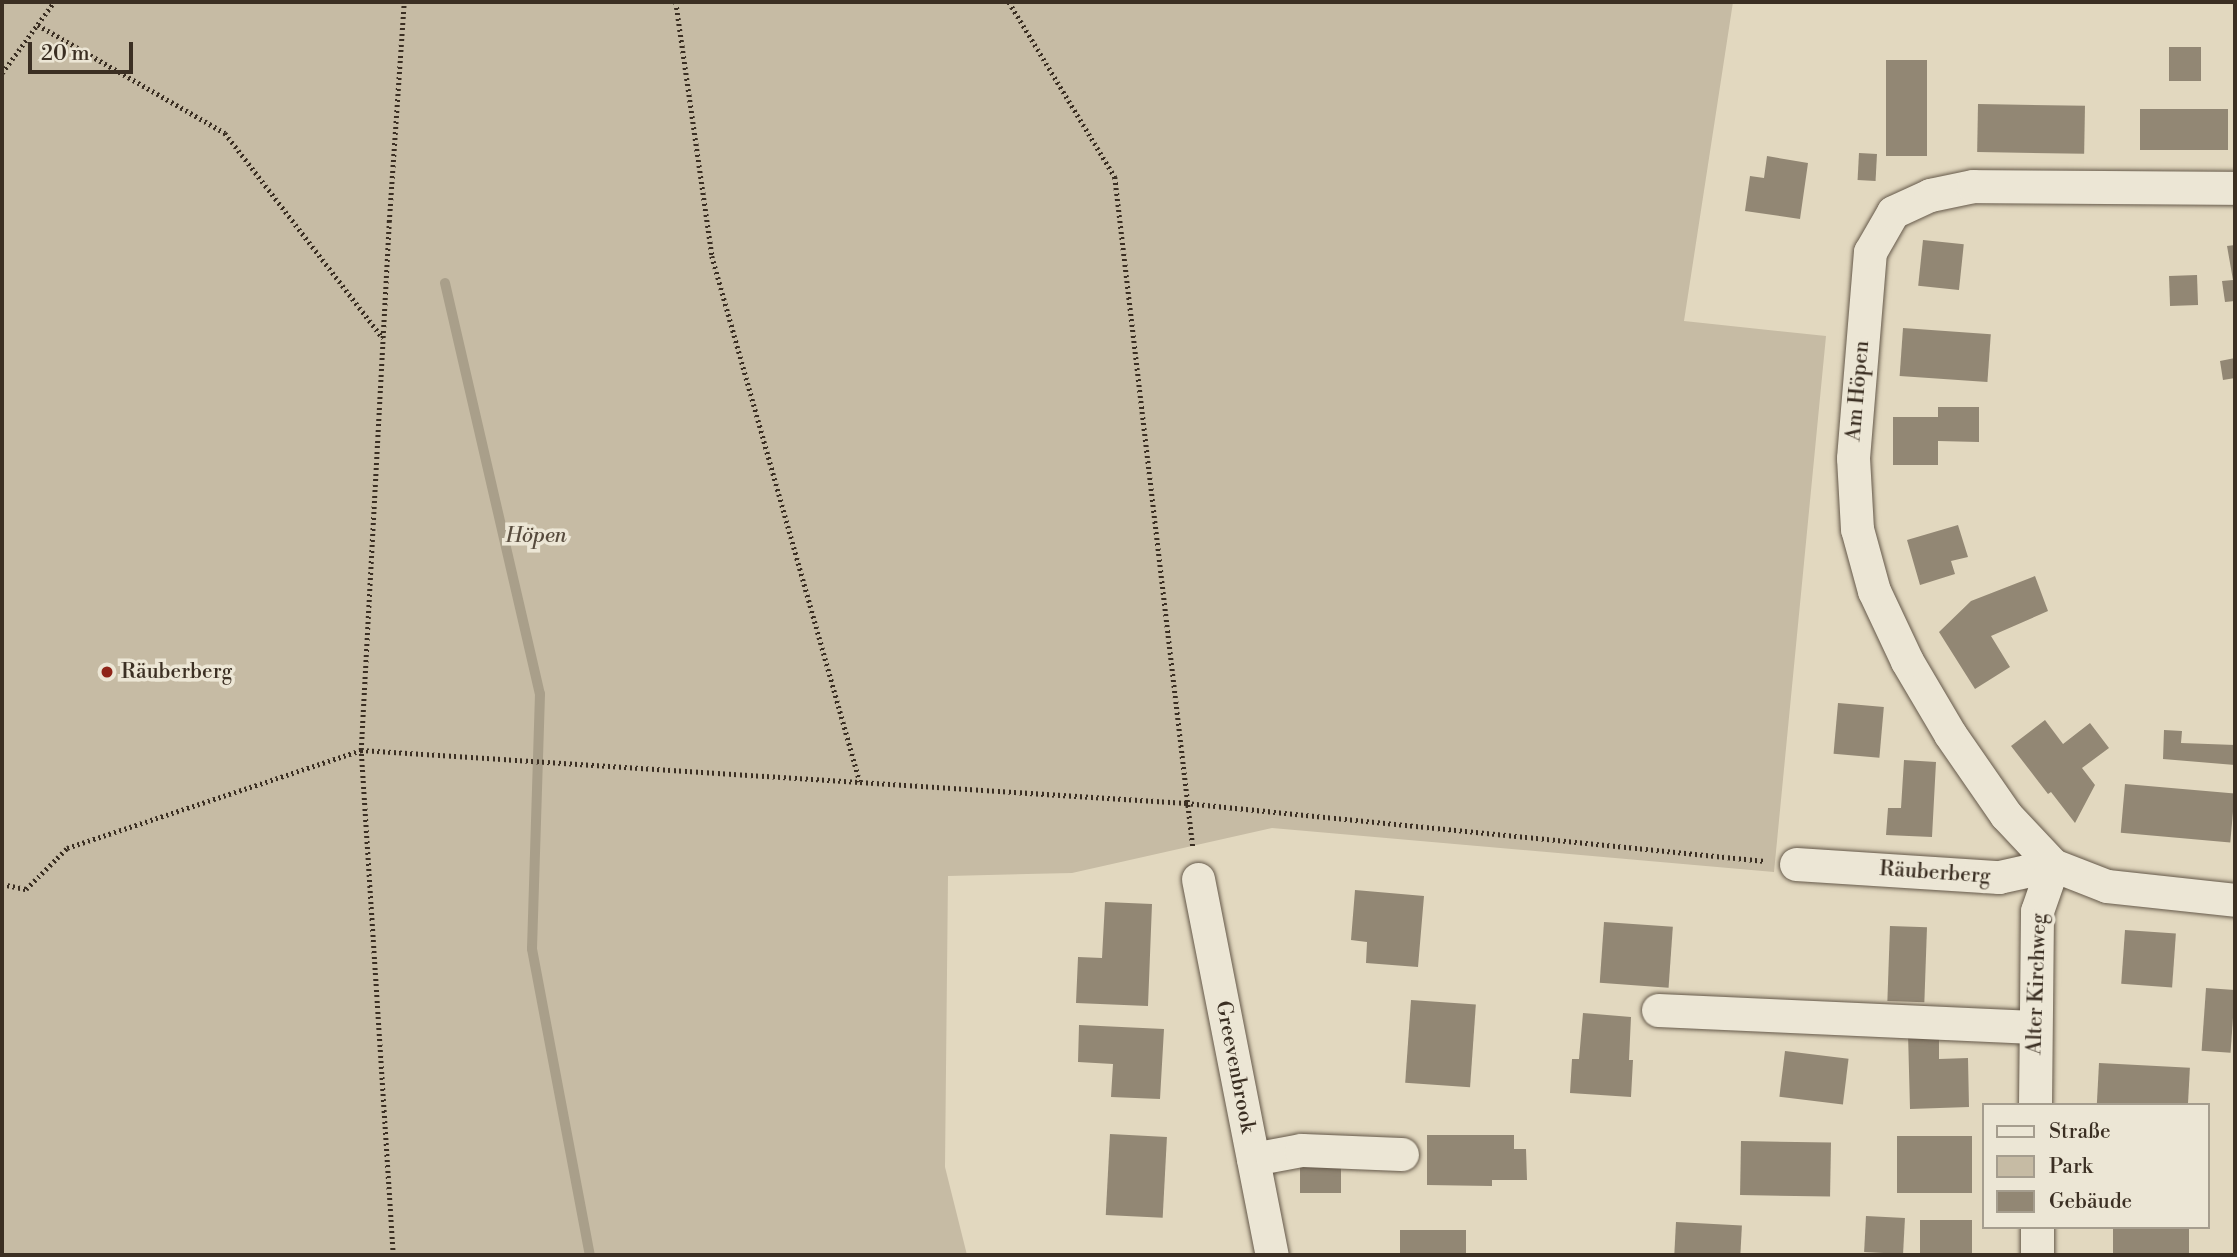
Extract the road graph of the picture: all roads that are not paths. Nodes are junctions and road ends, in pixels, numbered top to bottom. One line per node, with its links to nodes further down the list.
1 (2235, 188): 3 (street, Am Höpen)
2 (1796, 864): 3 (street, Räuberberg)
3 (2053, 865): 5 (street); 7 (street, Alter Kirchweg)
4 (1198, 878): 10 (street, Greevenbrook)
5 (2235, 900)
6 (1658, 1010): 7 (street)
7 (2034, 1027): 8 (street, Alter Kirchweg)
8 (2035, 1103)
9 (1402, 1154): 10 (street)
10 (1253, 1159): 12 (street, Greevenbrook)
11 (2037, 1229): 13 (street)
12 (1272, 1255)
13 (2037, 1255)

